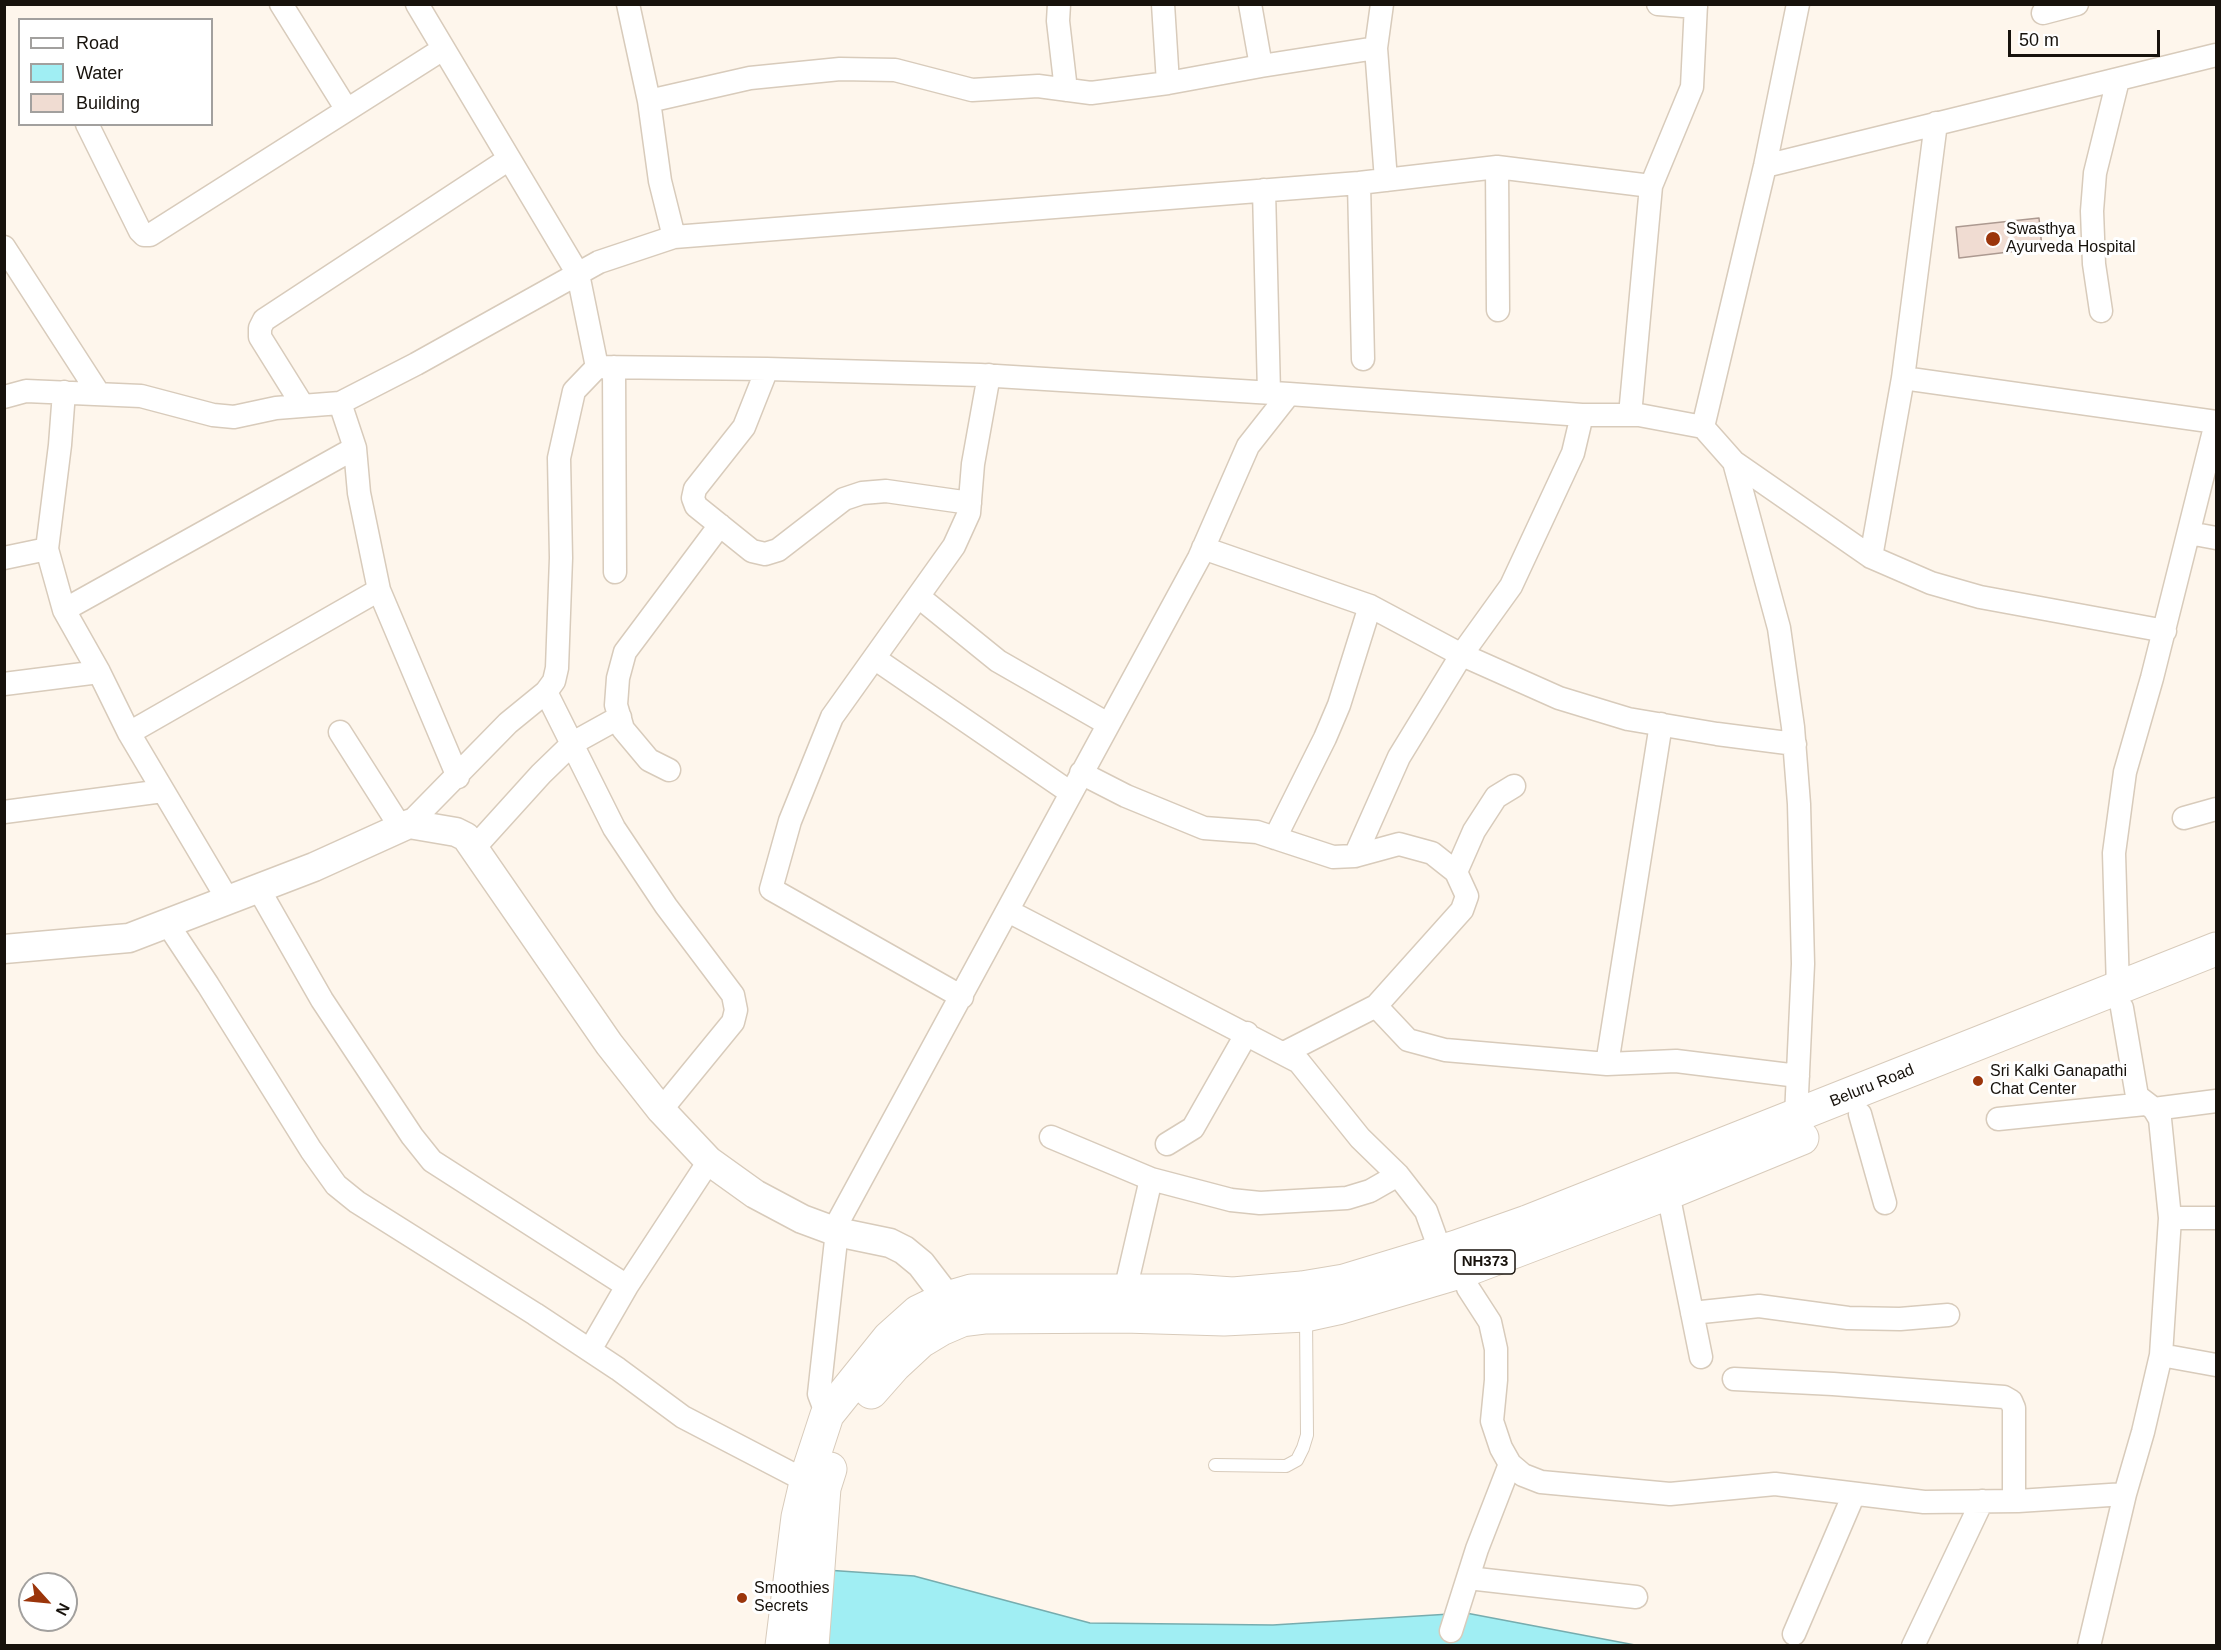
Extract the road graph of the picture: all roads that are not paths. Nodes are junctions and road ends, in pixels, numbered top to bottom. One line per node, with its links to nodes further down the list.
1 (281, 4): 21 (street)
2 (417, 4): 14 (street)
3 (628, 4): 20 (street)
4 (1059, 4): 19 (street)
5 (1163, 4): 18 (street)
6 (1250, 4): 16 (street)
7 (1382, 4): 13 (street)
8 (1658, 4): 11 (street)
9 (1798, 4): 25 (street)
10 (2078, 4): 12 (street)
11 (1696, 6): 29 (street)
12 (2043, 13)
13 (1376, 48): 16 (street); 27 (street)
14 (443, 49): 21 (street); 24 (street)
15 (2217, 55): 17 (street)
16 (1261, 66): 18 (street)
17 (2118, 80): 22 (street); 35 (street)
18 (1168, 83): 19 (street)
19 (1066, 90): 20 (street)
20 (649, 101): 31 (street)
21 (347, 110): 23 (street)
22 (1936, 123): 25 (street); 40 (street)
23 (88, 126)
24 (509, 159): 33 (street); 46 (street)
25 (1765, 166): 50 (street)
26 (1497, 167): 27 (street); 29 (street); 34 (street)
27 (1386, 180): 28 (street)
28 (1359, 183): 30 (street); 36 (street)
29 (1651, 186): 48 (street)
30 (1264, 190): 31 (street); 43 (street)
31 (674, 237): 33 (street)
32 (4, 247): 42 (street)
33 (578, 274): 37 (street); 45 (street)
34 (1498, 310)
35 (2101, 311)
36 (1363, 359)
37 (606, 367): 38 (street); 61 (street); 71 (street)
38 (767, 369): 39 (street); 54 (street)
39 (989, 375): 43 (street); 53 (street)
40 (1903, 378): 49 (street); 59 (street)
41 (64, 392): 42 (street); 44 (street); 58 (street)
42 (99, 394): 46 (street)
43 (1279, 394): 47 (street); 57 (street)
44 (4, 397)
45 (340, 403): 46 (street); 51 (street)
46 (303, 406)
47 (1582, 415): 48 (street); 67 (street)
48 (1630, 415): 50 (street)
49 (2217, 423): 55 (street)
50 (1703, 427): 52 (street)
51 (355, 448): 62 (street); 65 (street)
52 (1734, 462): 59 (street); 78 (street)
53 (970, 503): 54 (street); 63 (street)
54 (720, 525): 72 (street)
55 (2189, 533): 56 (street); 66 (street)
56 (2217, 538)
57 (1203, 548): 64 (street); 73 (street)
58 (47, 549): 60 (street); 65 (street)
59 (1871, 557): 66 (street)
60 (4, 558)
61 (615, 572)
62 (379, 590): 76 (street); 80 (street)
63 (919, 597): 68 (street); 73 (street)
64 (1370, 606): 67 (street); 88 (street)
65 (64, 610): 69 (street)
66 (2165, 631): 100 (street)
67 (1462, 654): 74 (street); 90 (street)
68 (874, 658): 81 (street); 99 (street)
69 (99, 672): 70 (street); 76 (street)
70 (4, 684)
71 (546, 692): 77 (street); 80 (street)
72 (620, 717): 77 (street); 79 (street)
73 (1108, 724): 81 (street)
74 (1661, 724): 78 (street); 104 (street)
75 (340, 732): 87 (street)
76 (129, 733): 83 (street)
77 (573, 743): 89 (street); 108 (street)
78 (1794, 744): 105 (street)
79 (669, 770)
80 (458, 777): 87 (street)
81 (1076, 783): 88 (street); 94 (street)
82 (1514, 786): 91 (street)
83 (163, 791): 85 (street); 93 (street)
84 (2217, 809): 86 (street)
85 (4, 812)
86 (2184, 818)
87 (405, 826): 89 (street); 92 (street)
88 (1275, 838): 90 (street)
89 (474, 848): 108 (street)
90 (1355, 856): 91 (street)
91 (1456, 872): 101 (street)
92 (258, 888): 93 (street); 123 (street)
93 (228, 900): 95 (street)
94 (1008, 911): 99 (street); 102 (street)
95 (167, 923): 96 (street); 129 (street)
96 (4, 949)
97 (2217, 950): 100 (highway, Beluru Road / NH373)
98 (2217, 971): 100 (highway, NH373)
99 (962, 997): 121 (street)
100 (2120, 999): 107 (street); 109 (highway, NH373); 110 (highway, Beluru Road / NH373)
101 (1376, 1006): 103 (street); 104 (street)
102 (1247, 1034): 103 (street); 113 (street)
103 (1284, 1053): 115 (street)
104 (1606, 1064): 105 (street)
105 (1798, 1076): 110 (street)
106 (2217, 1101): 107 (street)
107 (2149, 1106): 111 (street); 119 (street)
108 (661, 1110): 114 (street)
109 (1860, 1114): 117 (highway, NH373); 118 (street)
110 (1796, 1116): 122 (highway, Beluru Road / NH373)
111 (1998, 1119)
112 (1051, 1137): 116 (street)
113 (1167, 1144)
114 (709, 1161): 121 (street); 123 (street)
115 (1398, 1174): 116 (street); 122 (street)
116 (1151, 1179): 124 (street)
117 (1668, 1193): 122 (highway, NH373); 126 (street)
118 (1885, 1203)
119 (2170, 1218): 120 (street); 130 (street)
120 (2217, 1218)
121 (837, 1232): 125 (street); 134 (street)
122 (1452, 1260): 124 (highway, NH373); 127 (highway, NH373); 135 (street)
123 (627, 1286): 129 (street)
124 (1125, 1291): 125 (highway, NH373)
125 (947, 1298): 134 (highway, NH373)
126 (1692, 1312): 128 (street); 131 (street)
127 (1306, 1315): 136 (lane); 147 (highway, NH373)
128 (1948, 1316)
129 (590, 1350): 137 (street)
130 (2161, 1355): 132 (street); 139 (street)
131 (1701, 1357)
132 (2217, 1365)
133 (1734, 1379): 141 (street)
134 (827, 1415): 137 (highway, NH373)
135 (1510, 1464): 138 (street); 142 (street)
136 (1215, 1465)
137 (806, 1481): 146 (highway, NH373)
138 (1854, 1494): 140 (street); 145 (street)
139 (2126, 1494): 141 (street); 149 (street)
140 (1982, 1501): 141 (street); 148 (street)
141 (2014, 1501)
142 (1468, 1578): 143 (street); 144 (street)
143 (1636, 1597)
144 (1451, 1631)
145 (1794, 1634)
146 (782, 1646)
147 (812, 1646)
148 (1913, 1646)
149 (2090, 1646)

